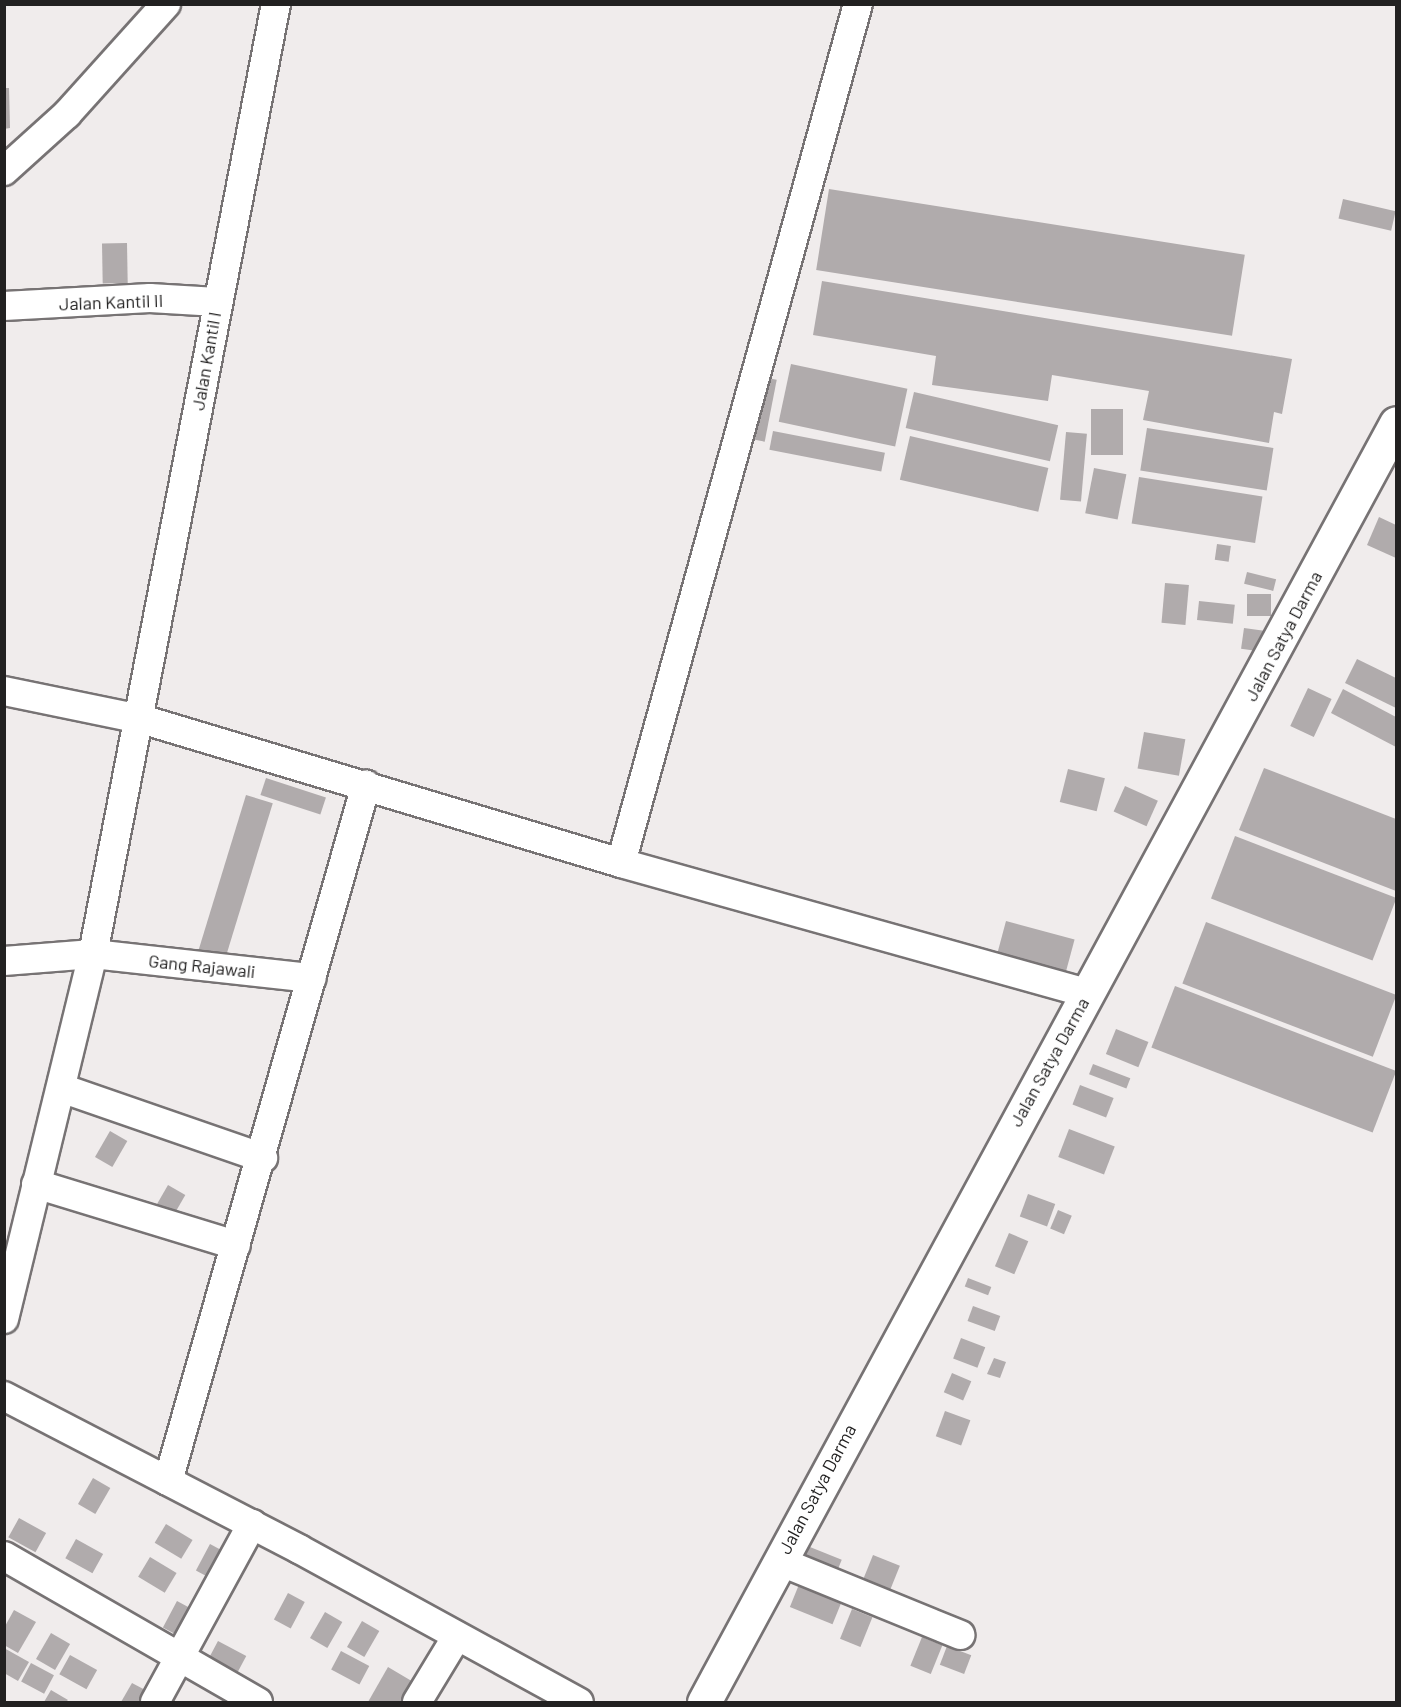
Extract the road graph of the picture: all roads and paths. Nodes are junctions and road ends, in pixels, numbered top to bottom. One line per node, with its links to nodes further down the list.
1 (166, 4): 4 (street)
2 (276, 4): 5 (street, Jalan Kantil I)
3 (858, 4): 11 (street)
4 (4, 171)
5 (217, 302): 6 (street, Jalan Kantil II); 9 (street, Jalan Kantil I)
6 (4, 306)
7 (1396, 423): 15 (main road, Jalan Satya Darma)
8 (4, 691): 9 (street)
9 (141, 719): 10 (street); 12 (street, Jalan Kantil I)
10 (366, 785): 11 (street); 14 (street)
11 (621, 863): 15 (street)
12 (93, 954): 13 (street, Gang Rajawali); 14 (street, Gang Rajawali); 16 (street, Jalan Kantil I)
13 (4, 961)
14 (312, 978): 17 (street)
15 (1087, 993): 25 (main road, Jalan Satya Darma)
16 (61, 1088): 17 (street); 18 (street, Jalan Kantil I)
17 (263, 1158): 19 (street)
18 (36, 1184): 19 (street); 20 (street, Jalan Kantil I)
19 (236, 1245): 22 (street)
20 (4, 1319)
21 (4, 1396): 22 (street)
22 (168, 1481): 23 (street)
23 (252, 1524): 27 (street); 28 (street)
24 (4, 1556): 28 (street)
25 (779, 1562): 26 (street); 33 (main road, Jalan Satya Darma)
26 (960, 1635)
27 (457, 1636): 31 (street); 32 (street)
28 (179, 1658): 29 (street); 30 (street)
29 (155, 1702)
30 (258, 1702)
31 (417, 1702)
32 (579, 1702)
33 (704, 1702)

